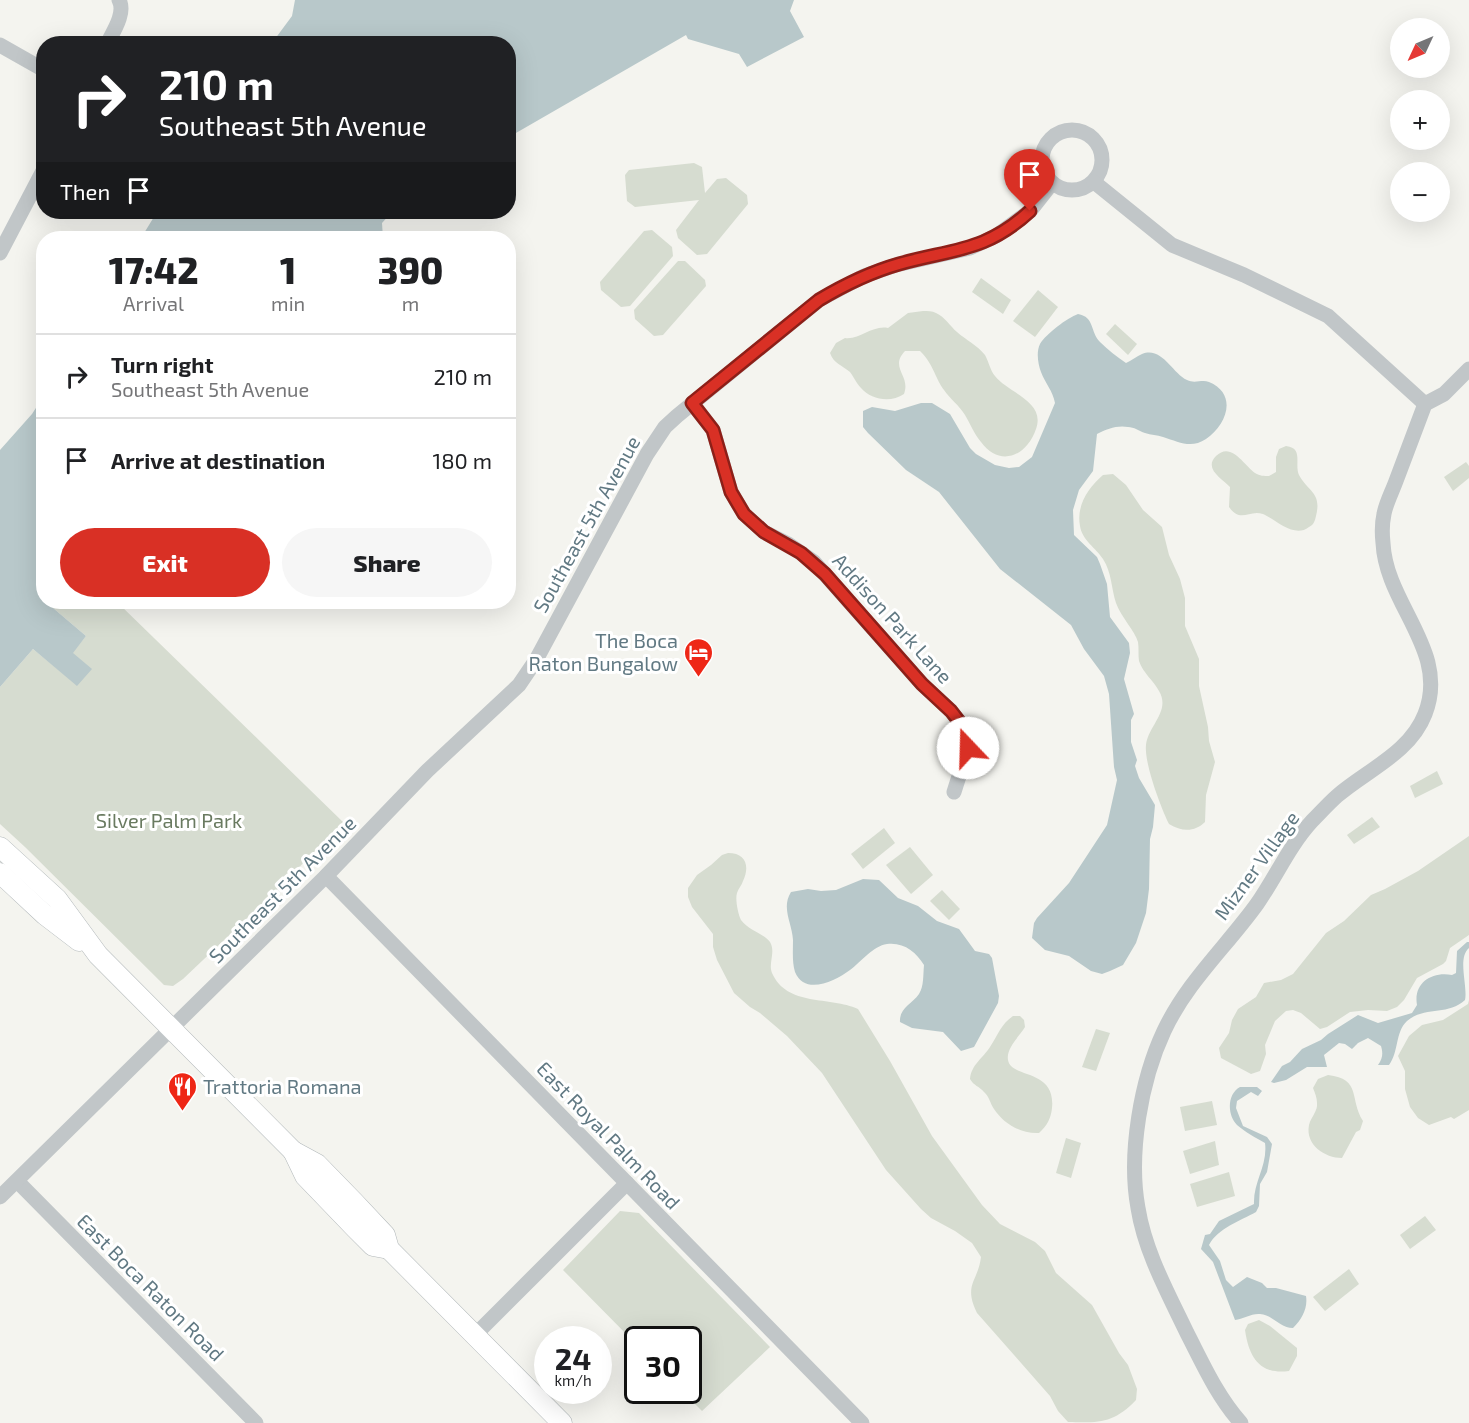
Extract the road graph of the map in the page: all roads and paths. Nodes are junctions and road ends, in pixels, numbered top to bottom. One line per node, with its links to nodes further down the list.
1 (119, 0): 2 (street)
2 (111, 36)
3 (0, 45): 4 (street)
4 (36, 65)
5 (1094, 182): 6 (street); 6 (street); 11 (street)
6 (1052, 183): 10 (street, Southeast 5th Avenue)
7 (36, 184): 8 (street)
8 (0, 253)
9 (1469, 369): 11 (street)
10 (692, 403): 12 (street, Addison Park Lane); 15 (street, Southeast 5th Avenue)
11 (1425, 404): 25 (street, Mizner Village)
12 (954, 792)
13 (0, 847): 16 (main road)
14 (0, 873): 16 (main road)
15 (326, 876): 17 (street, Southeast 5th Avenue); 19 (street, East Royal Palm Road)
16 (98, 955): 17 (main road)
17 (171, 1029): 18 (street, Southeast 5th Avenue); 21 (main road)
18 (17, 1181): 20 (street, Southeast 5th Avenue); 22 (street, East Boca Raton Road)
19 (627, 1183): 21 (street); 24 (street, East Royal Palm Road)
20 (0, 1197)
21 (475, 1335): 23 (main road)
22 (256, 1423)
23 (562, 1423)
24 (862, 1423)
25 (1241, 1423)

